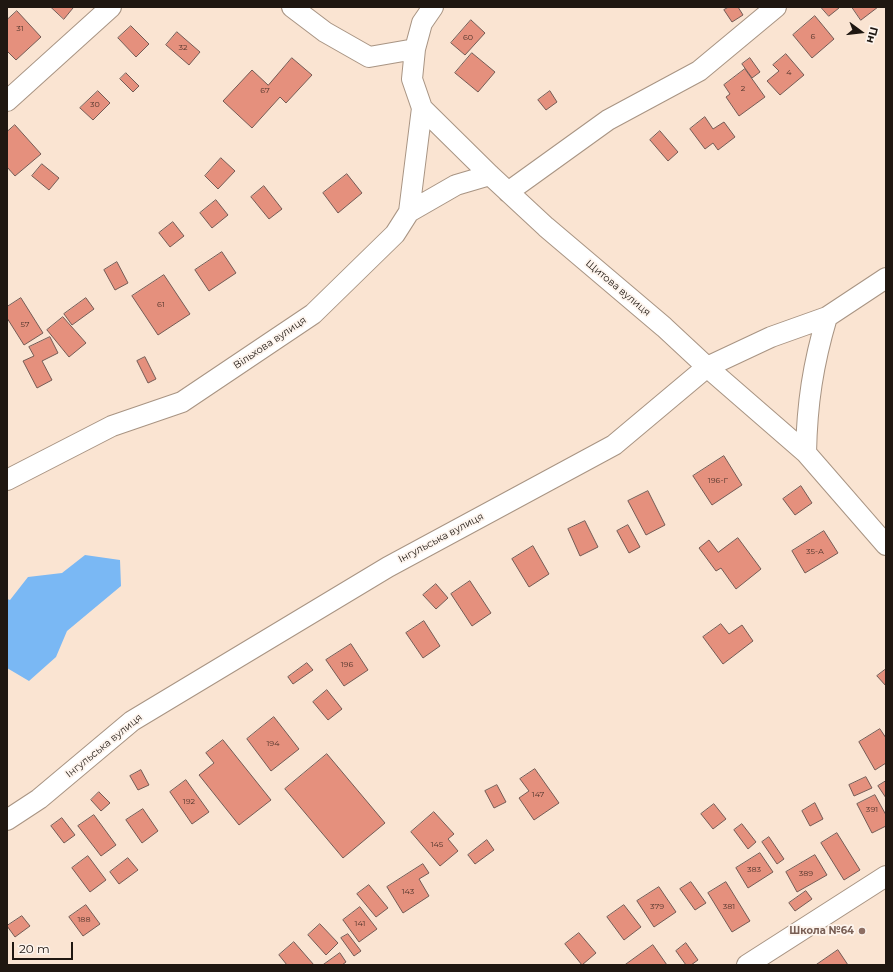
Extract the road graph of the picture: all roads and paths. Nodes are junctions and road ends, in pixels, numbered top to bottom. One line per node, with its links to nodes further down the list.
1 (110, 7): 6 (street)
2 (292, 7): 5 (street)
3 (433, 7): 5 (street, Щитова вулиця)
4 (776, 7): 9 (street)
5 (415, 49): 7 (street, Щитова вулиця)
6 (7, 101)
7 (422, 108): 8 (street, Щитова вулиця); 10 (street, Вільхова вулиця)
8 (490, 175): 9 (street, Щитова вулиця); 10 (street)
9 (508, 192): 13 (street, Щитова вулиця)
10 (409, 212): 15 (street, Вільхова вулиця)
11 (886, 278): 12 (street, Інгульська вулиця)
12 (826, 317): 13 (street, Інгульська вулиця); 14 (street)
13 (707, 368): 14 (street, Щитова вулиця); 17 (street, Інгульська вулиця)
14 (806, 453): 16 (street, Щитова вулиця)
15 (7, 480)
16 (886, 545)
17 (7, 820)
18 (886, 876): 19 (street)
19 (747, 965)

